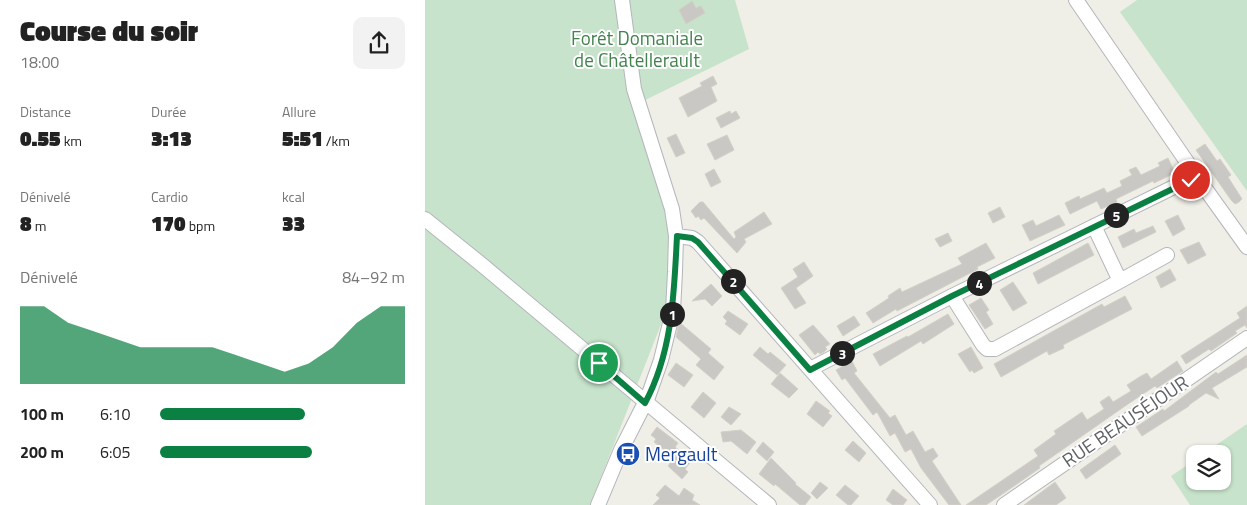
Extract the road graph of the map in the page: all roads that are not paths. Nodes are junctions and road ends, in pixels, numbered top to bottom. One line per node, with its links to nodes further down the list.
1 (622, 0): 6 (street)
2 (1076, 0): 3 (street)
3 (1196, 181): 5 (street); 7 (street)
4 (425, 219): 13 (street)
5 (1094, 226): 9 (street); 10 (street)
6 (677, 236): 12 (street); 13 (street)
7 (1247, 247)
8 (1167, 255): 9 (street)
9 (1120, 281): 10 (street)
10 (952, 296): 12 (street)
11 (1247, 338): 17 (street, RUE BEAUSÉJOUR)
12 (810, 370): 16 (street)
13 (645, 403): 14 (street); 15 (street)
14 (598, 505)
15 (769, 505)
16 (930, 505)
17 (1004, 505)

